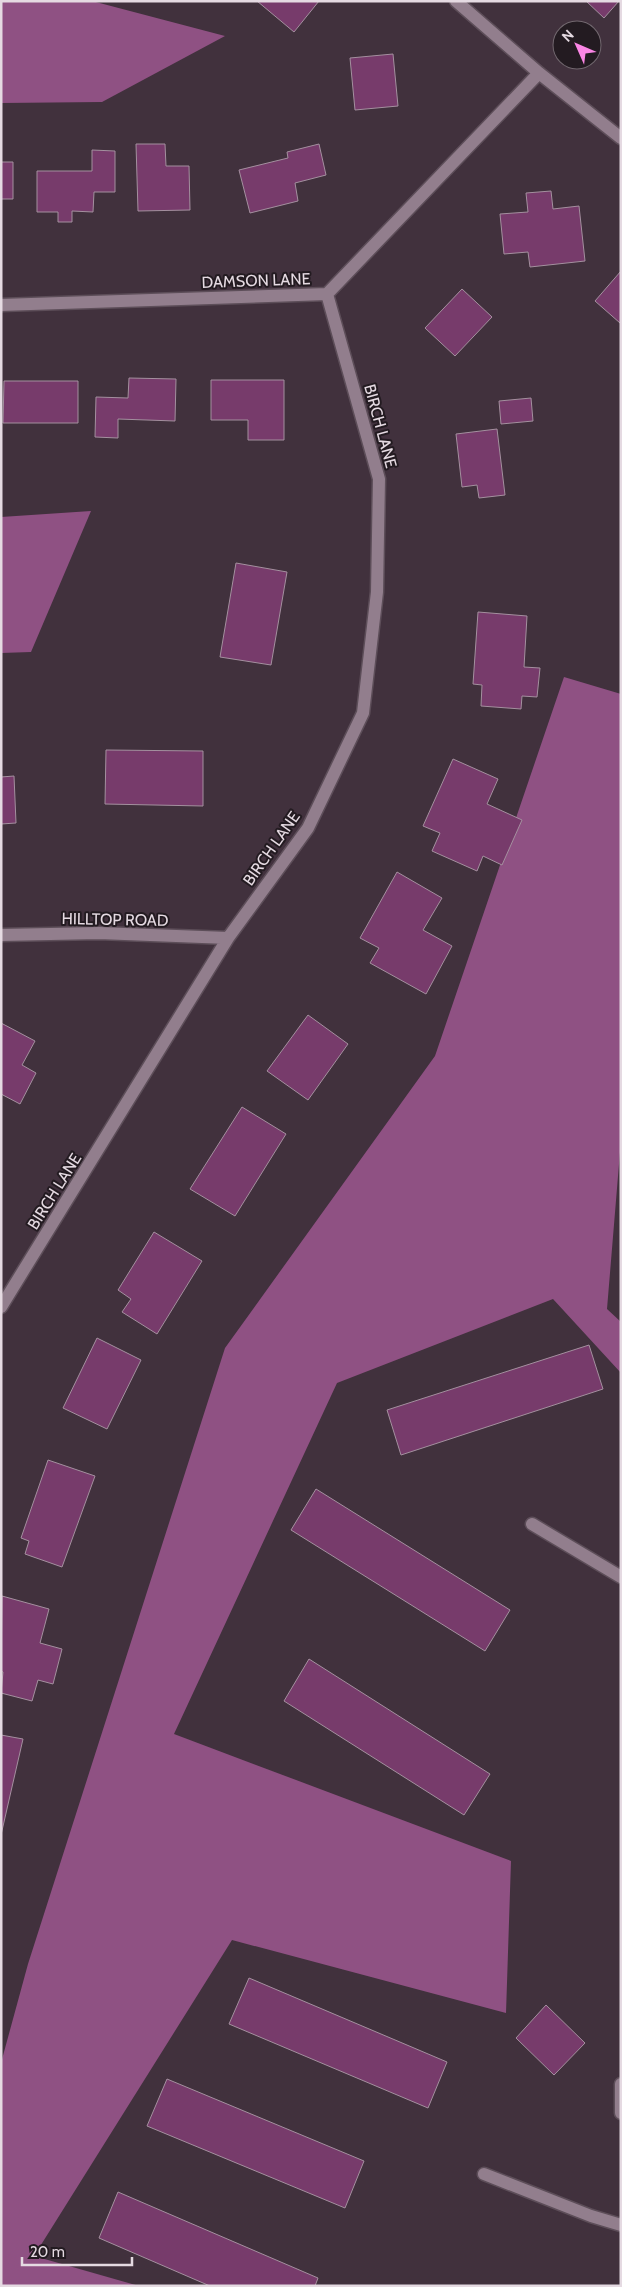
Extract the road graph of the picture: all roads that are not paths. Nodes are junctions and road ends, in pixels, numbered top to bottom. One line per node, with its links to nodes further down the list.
1 (456, 1): 2 (street)
2 (538, 73): 3 (street); 4 (street, DAMSON LANE)
3 (621, 138)
4 (327, 294): 5 (street, DAMSON LANE); 7 (street, BIRCH LANE)
5 (1, 305)
6 (1, 935): 7 (street, HILLTOP ROAD)
7 (228, 938): 8 (street, BIRCH LANE)
8 (1, 1307)
9 (532, 1524): 10 (street)
10 (621, 1578)
11 (621, 2084): 12 (street)
12 (621, 2113)
13 (484, 2174): 14 (street)
14 (621, 2225)

